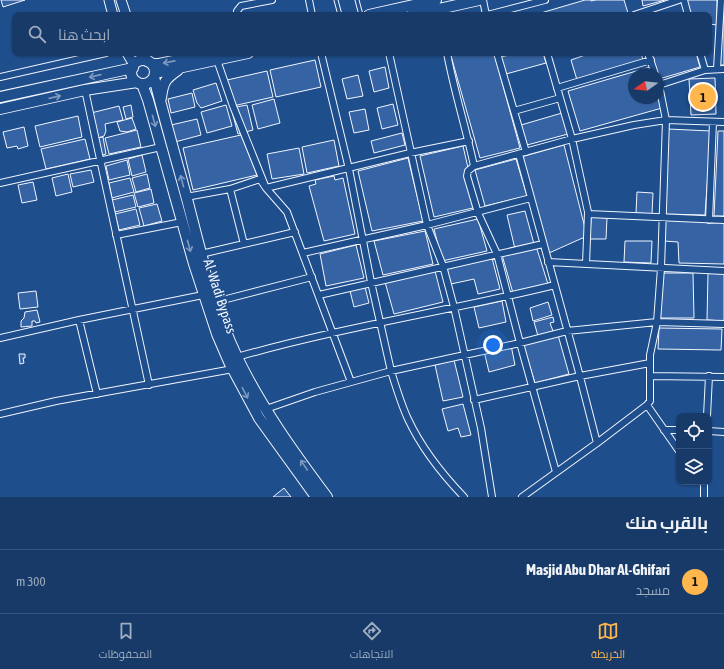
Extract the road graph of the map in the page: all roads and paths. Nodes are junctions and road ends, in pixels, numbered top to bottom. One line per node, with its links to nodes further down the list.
1 (109, 0): 14 (main road)
2 (121, 0): 15 (main road)
3 (272, 0): 16 (street)
4 (309, 0): 17 (street)
5 (336, 0): 18 (lane)
6 (357, 0): 19 (lane)
7 (478, 0): 13 (main road)
8 (483, 0): 22 (street)
9 (545, 0): 23 (street)
10 (679, 0): 24 (street)
11 (684, 0): 25 (street)
12 (721, 0): 41 (street)
13 (434, 5): 20 (main road); 21 (main road)
14 (112, 12)
15 (125, 12)
16 (237, 12)
17 (311, 12)
18 (339, 12)
19 (359, 12)
20 (388, 12)
21 (419, 12)
22 (486, 12)
23 (499, 12)
24 (645, 12)
25 (687, 12)
26 (93, 56): 44 (street)
27 (128, 56): 37 (main road)
28 (322, 56): 66 (street)
29 (389, 56): 62 (street)
30 (447, 56): 59 (street)
31 (499, 56): 54 (street)
32 (548, 56): 47 (street)
33 (649, 56): 36 (street)
34 (701, 56): 43 (street)
35 (215, 57): 38 (main road, one-way to 38); 40 (main road); 68 (street)
36 (650, 60): 39 (street); 47 (street)
37 (133, 66): 38 (main road); 46 (main road); 49 (main road, one-way to 49)
38 (151, 66): 40 (main road); 46 (main road); 51 (main road, Al-Wadi Bypass)
39 (653, 68)
40 (181, 69): 51 (main road)
41 (717, 69): 42 (street); 43 (street)
42 (724, 69)
43 (705, 70): 45 (street)
44 (0, 78)
45 (664, 82)
46 (139, 83): 48 (main road); 60 (main road, Al-Wadi Bypass, one-way to 60)
47 (557, 88): 50 (street)
48 (85, 90): 53 (main road, one-way to 48); 64 (street)
49 (0, 97)
50 (560, 98): 54 (street); 58 (street)
51 (161, 102): 70 (main road, Al-Wadi Bypass, one-way to 51)
52 (662, 104): 55 (street)
53 (0, 109)
54 (514, 111): 61 (street)
55 (666, 120): 56 (street); 58 (street); 74 (street)
56 (713, 122): 57 (street); 75 (street)
57 (724, 122)
58 (572, 139): 61 (street); 73 (street)
59 (469, 141): 62 (street); 65 (street)
60 (161, 147): 64 (street); 77 (main road, Al-Wadi Bypass)
61 (526, 152): 63 (street)
62 (410, 153): 66 (street); 78 (street)
63 (519, 154): 65 (street); 71 (street)
64 (101, 161): 67 (street); 80 (street)
65 (474, 166): 72 (street)
66 (349, 169): 68 (street); 81 (street)
67 (0, 183)
68 (266, 188): 69 (street); 79 (street)
69 (230, 189): 70 (street); 82 (street)
70 (186, 197): 85 (main road, Al-Wadi Bypass)
71 (531, 198): 72 (street); 83 (street)
72 (478, 213): 78 (street); 86 (street)
73 (588, 214): 74 (street); 88 (street)
74 (663, 218): 75 (street); 90 (street)
75 (709, 220): 76 (street)
76 (724, 220)
77 (182, 222): 80 (street); 96 (main road, Al-Wadi Bypass, one-way to 96)
78 (428, 225): 81 (street); 89 (street)
79 (295, 232): 82 (street); 84 (street)
80 (116, 235): 100 (street)
81 (363, 239): 84 (street); 93 (street)
82 (244, 244): 85 (street)
83 (543, 244): 86 (street); 87 (street)
84 (303, 253): 92 (street)
85 (201, 254): 98 (main road, Al-Wadi Bypass)
86 (497, 254): 89 (street); 97 (street)
87 (548, 262): 88 (street); 94 (street)
88 (586, 264): 90 (street)
89 (443, 266): 93 (street); 99 (street)
90 (661, 268): 91 (street); 102 (street)
91 (724, 271)
92 (312, 276): 95 (street); 98 (street)
93 (371, 282): 95 (street); 103 (street)
94 (555, 285): 97 (street); 105 (street)
95 (319, 294): 106 (street)
96 (204, 295): 100 (street); 112 (main road, Al-Wadi Bypass)
97 (508, 296): 99 (street); 108 (street)
98 (214, 302): 110 (main road, Al-Wadi Bypass)
99 (454, 307): 103 (street); 109 (street)
100 (133, 309): 101 (street); 119 (street)
101 (79, 320): 107 (street); 121 (street)
102 (657, 322): 104 (street); 105 (street); 111 (street)
103 (381, 323): 106 (street); 113 (street)
104 (724, 324)
105 (567, 331): 108 (street); 114 (street)
106 (333, 332): 110 (street); 118 (street)
107 (0, 338)
108 (520, 343): 109 (street); 120 (street)
109 (464, 354): 113 (street); 122 (street)
110 (237, 356): 124 (main road, Al-Wadi Bypass)
111 (650, 363): 114 (street); 115 (street)
112 (233, 369): 119 (street); 135 (main road, Al-Wadi Bypass, one-way to 135)
113 (391, 372): 118 (street); 136 (street)
114 (580, 376): 120 (street); 131 (street)
115 (650, 376): 116 (street); 123 (street)
116 (709, 376): 117 (street); 125 (street)
117 (724, 377)
118 (351, 382): 124 (street)
119 (149, 385): 121 (street)
120 (532, 386): 122 (street); 133 (street)
121 (97, 394): 126 (street)
122 (474, 400): 137 (street)
123 (647, 405): 127 (street); 131 (street)
124 (266, 409): 135 (main road, Al-Wadi Bypass, one-way to 124)
125 (707, 413)
126 (0, 414)
127 (664, 430): 128 (street); 132 (street)
128 (676, 430)
129 (712, 431): 130 (street)
130 (724, 432)
131 (597, 443): 133 (street)
132 (678, 449)
133 (556, 472): 138 (street)
134 (703, 485): 139 (street)
135 (320, 495)
136 (464, 497)
137 (492, 497)
138 (522, 497)
139 (704, 497)

